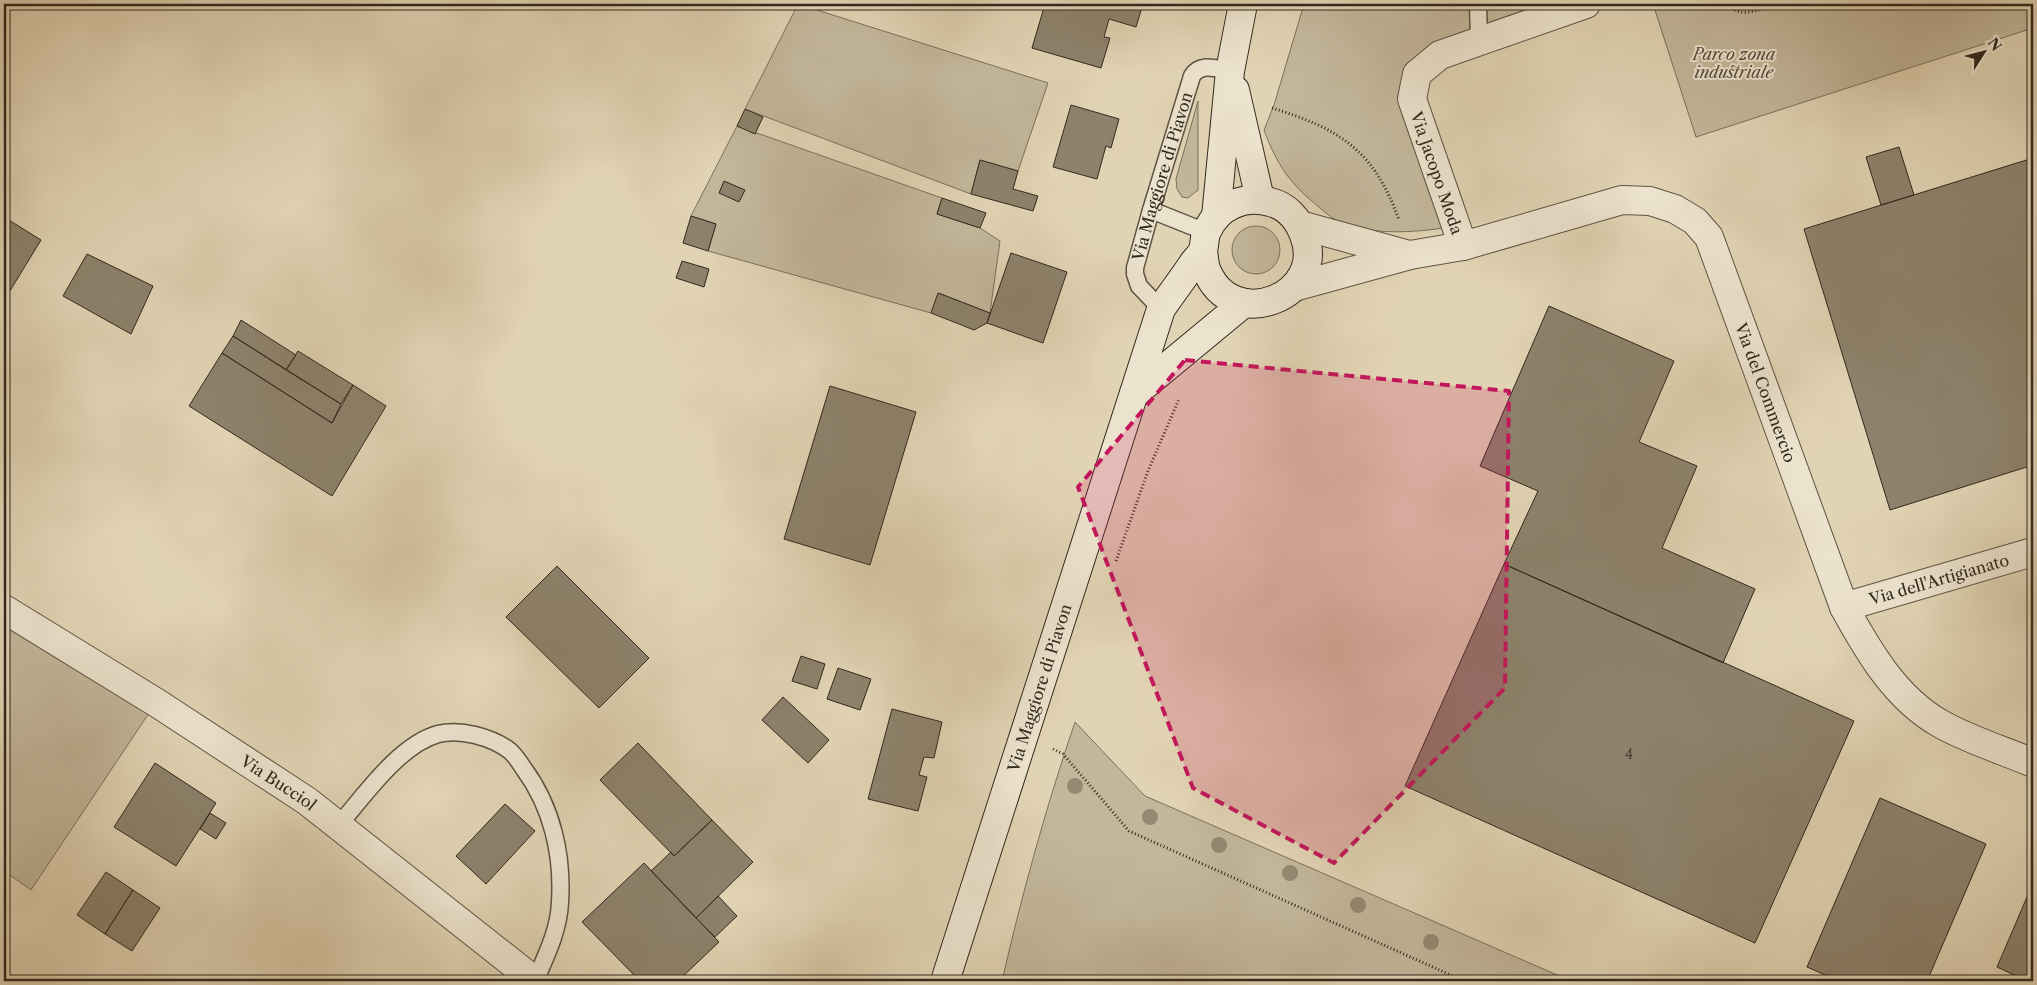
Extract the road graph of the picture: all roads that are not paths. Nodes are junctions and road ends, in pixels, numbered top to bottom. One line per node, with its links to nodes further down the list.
1 (1243, 4): 5 (street)
2 (1478, 4): 4 (lane)
3 (1586, 4): 4 (street, Via Jacopo Moda)
4 (1480, 41): 10 (street, Via Jacopo Moda)
5 (1230, 71): 6 (street); 7 (lane, Via Maggiore di Piavon); 9 (street)
6 (1260, 199): 8 (street); 9 (street, Via Maggiore di Piavon)
7 (1151, 210): 9 (lane); 14 (lane, Via Maggiore di Piavon)
8 (1300, 225): 11 (street, Via del Commercio); 12 (street)
9 (1208, 233): 13 (street); 14 (street, Via Maggiore di Piavon)
10 (1463, 246): 11 (street, Via del Commercio); 17 (street, Via del Commercio)
11 (1410, 255): 12 (street, Via del Commercio)
12 (1294, 287): 13 (street)
13 (1244, 303): 15 (street)
14 (1161, 308): 15 (street, Via Maggiore di Piavon)
15 (1134, 394): 22 (street, Via Maggiore di Piavon)
16 (2033, 552): 17 (street, Via dell'Artigianato)
17 (1844, 607): 19 (street, Via del Commercio)
18 (4, 609): 20 (street, Via Bucciol)
19 (2033, 763)
20 (338, 826): 21 (street, Via Bucciol); 21 (lane)
21 (535, 981)
22 (945, 981)

